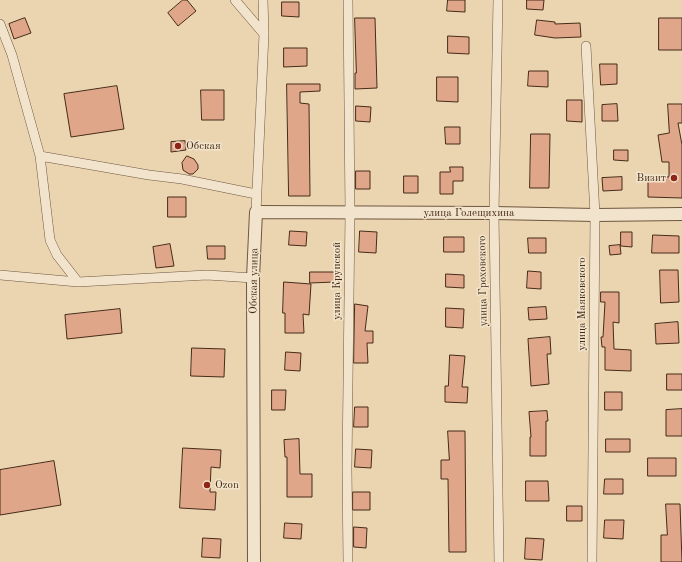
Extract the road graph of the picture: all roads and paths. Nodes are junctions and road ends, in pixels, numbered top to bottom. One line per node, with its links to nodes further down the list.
1 (234, 0): 6 (street)
2 (263, 0): 6 (street, Обская улица)
3 (348, 0): 11 (street, улица Крупской)
4 (498, 0): 12 (street, улица Гроховского)
5 (0, 24): 8 (street)
6 (264, 34): 9 (street, Обская улица)
7 (586, 46): 14 (street, улица Маяковского)
8 (40, 156): 9 (street); 17 (street)
9 (256, 194): 10 (street, Обская улица)
10 (256, 212): 11 (street, улица Голещихина); 16 (street, Обская улица)
11 (350, 213): 12 (street, улица Голещихина); 19 (street, улица Крупской)
12 (494, 213): 14 (street, улица Голещихина); 20 (street, улица Гроховского)
13 (682, 214): 14 (street, улица Голещихина)
14 (595, 215): 21 (street, улица Маяковского)
15 (0, 275): 17 (street)
16 (253, 278): 17 (street); 18 (street, Обская улица)
17 (78, 282)
18 (254, 562)
19 (348, 562)
20 (498, 562)
21 (592, 562)

